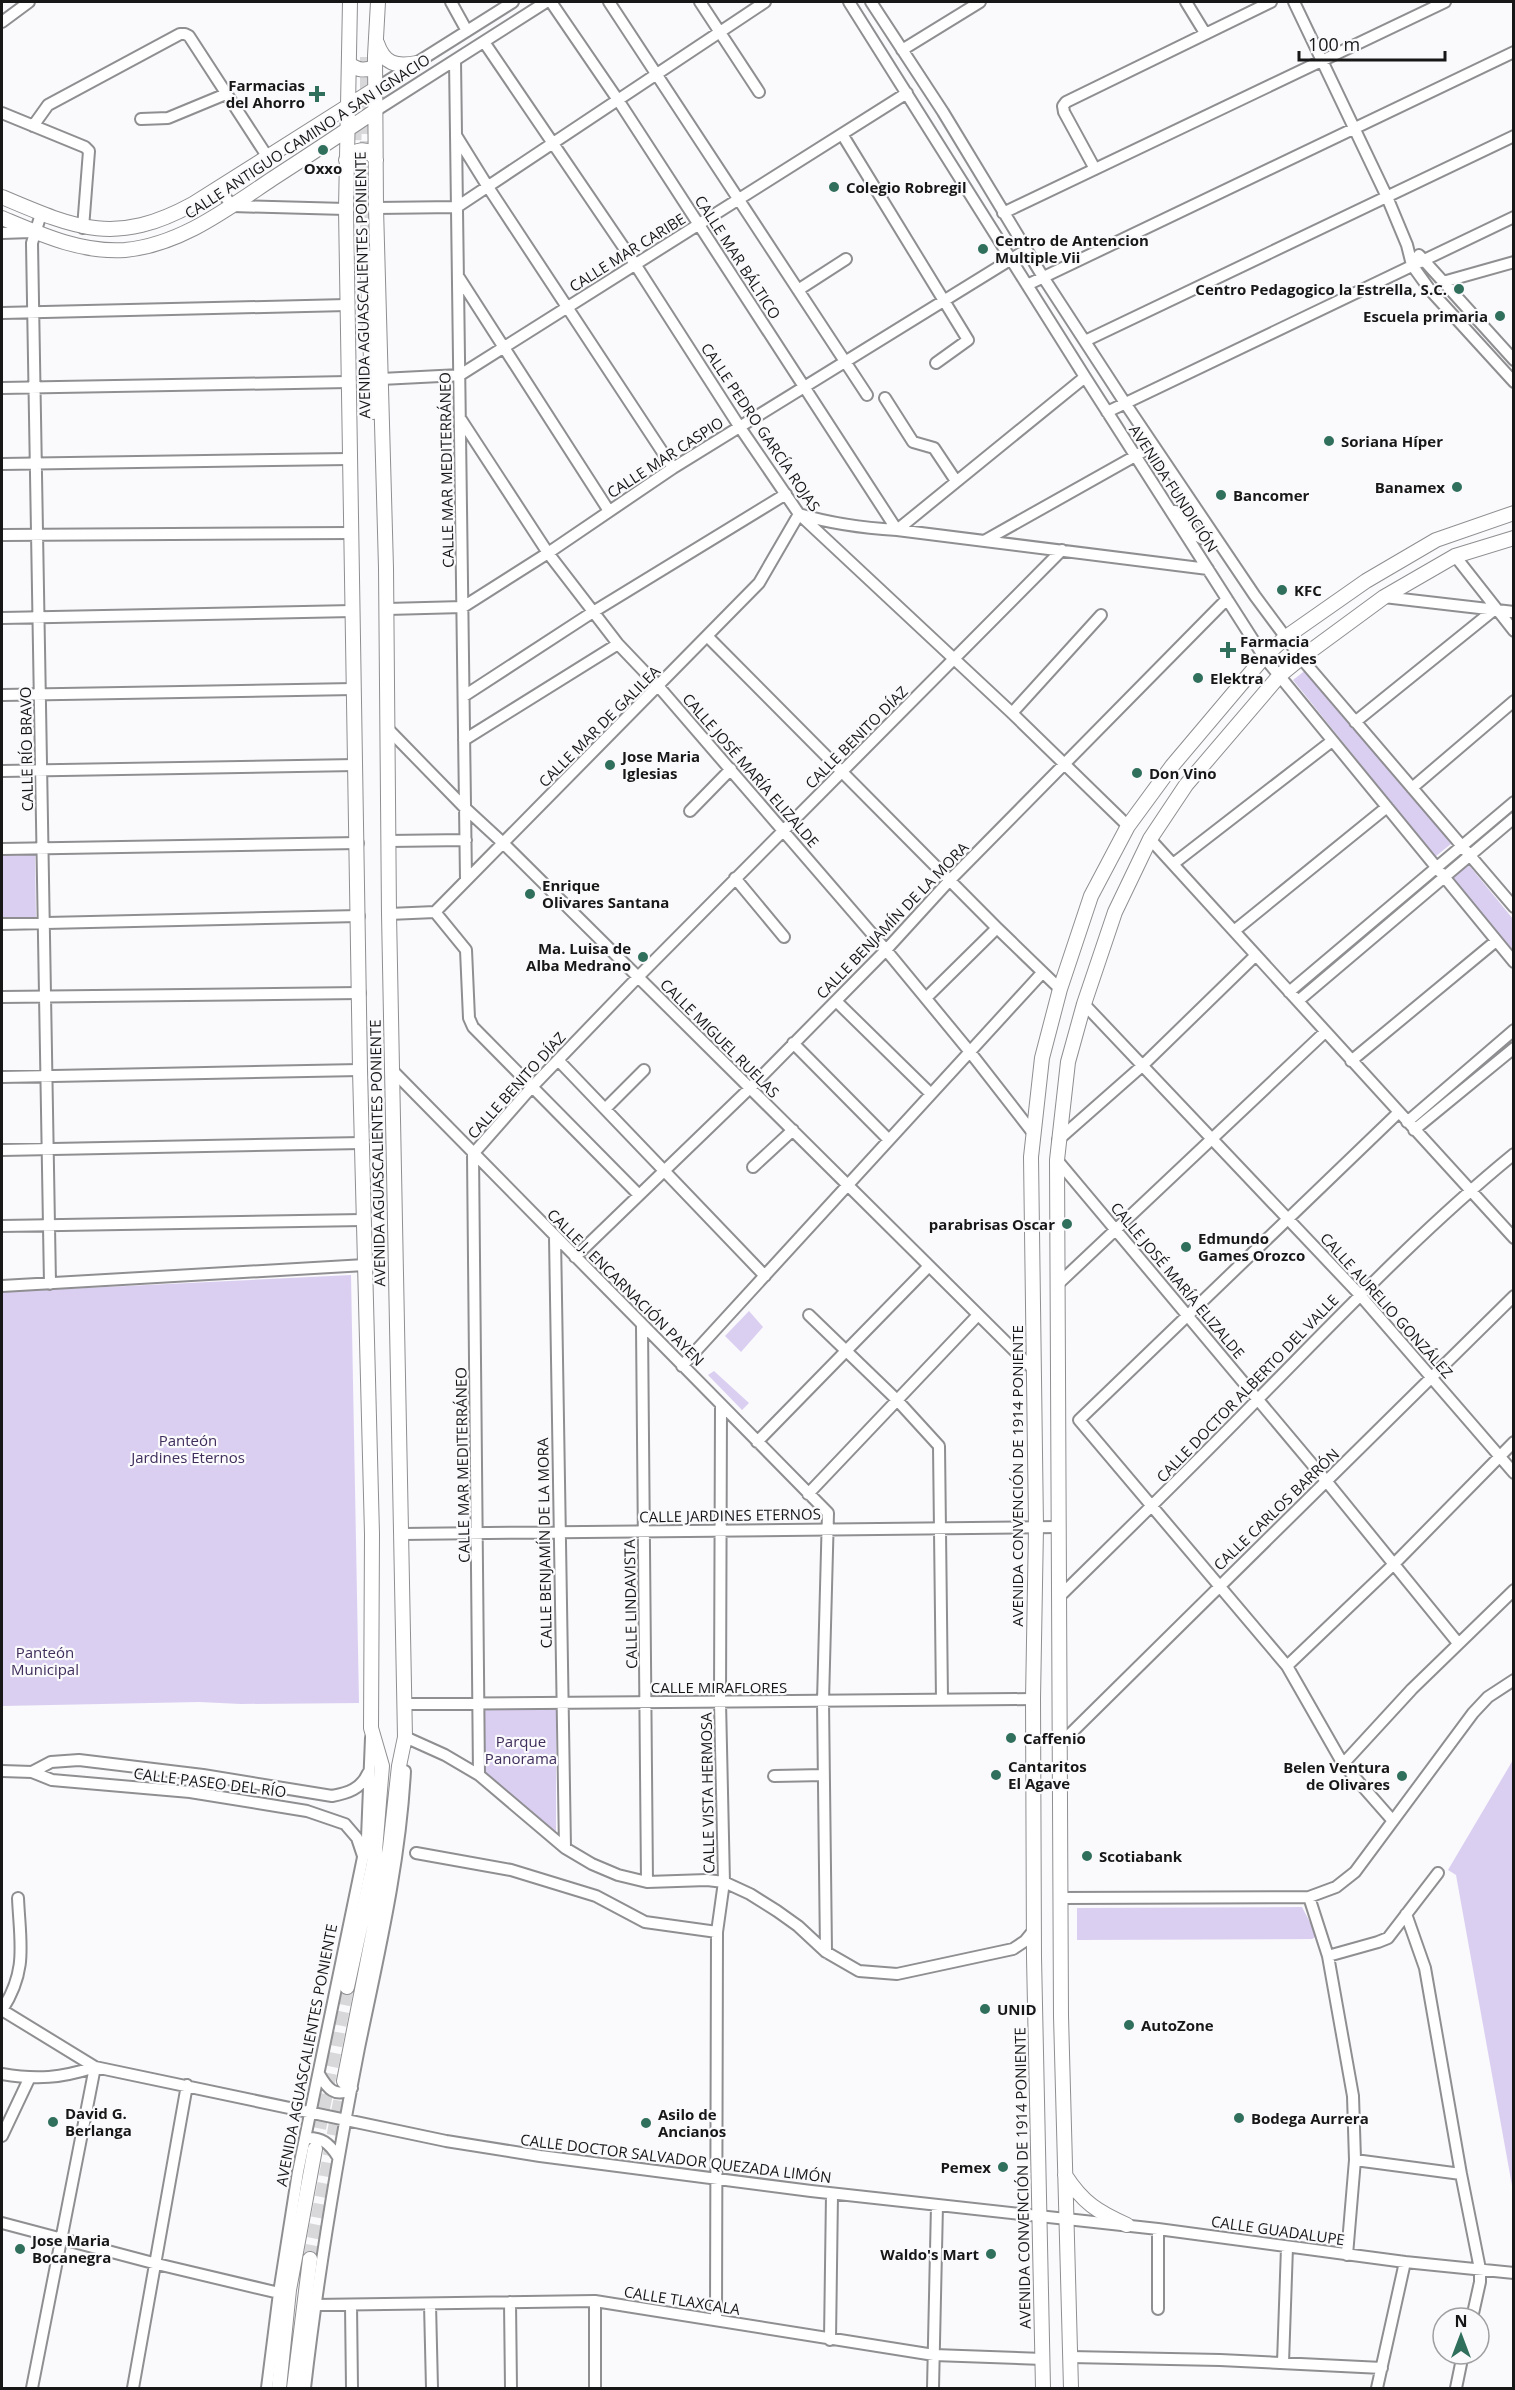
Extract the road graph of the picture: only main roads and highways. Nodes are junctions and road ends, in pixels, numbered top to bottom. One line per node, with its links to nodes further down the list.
1 (350, 2): 7 (main road, AVENIDA AGUASCALIENTES PONIENTE)
2 (369, 2): 5 (main road, AVENIDA AGUASCALIENTES PONIENTE)
3 (378, 2): 4 (main road, AVENIDA AGUASCALIENTES PONIENTE)
4 (375, 40): 5 (main road, AVENIDA AGUASCALIENTES PONIENTE); 6 (main road)
5 (371, 62): 7 (main road); 8 (main road, AVENIDA AGUASCALIENTES PONIENTE)
6 (417, 63)
7 (349, 64): 9 (main road, AVENIDA AGUASCALIENTES PONIENTE)
8 (375, 89): 9 (main road, CALLE ANTIGUO CAMINO A SAN IGNACIO); 10 (main road, AVENIDA AGUASCALIENTES PONIENTE)
9 (348, 104): 11 (main road, AVENIDA AGUASCALIENTES PONIENTE); 14 (main road, CALLE ANTIGUO CAMINO A SAN IGNACIO)
10 (375, 111): 11 (main road, CALLE ANTIGUO CAMINO A SAN IGNACIO); 12 (main road, AVENIDA AGUASCALIENTES PONIENTE)
11 (347, 129): 13 (main road, AVENIDA AGUASCALIENTES PONIENTE); 15 (main road, CALLE ANTIGUO CAMINO A SAN IGNACIO)
12 (375, 160): 13 (main road); 20 (main road, AVENIDA AGUASCALIENTES PONIENTE)
13 (350, 161): 19 (main road, AVENIDA AGUASCALIENTES PONIENTE); 19 (main road, AVENIDA AGUASCALIENTES PONIENTE)
14 (2, 197)
15 (2, 218)
16 (367, 257): 20 (main road, AVENIDA AGUASCALIENTES PONIENTE)
17 (1514, 513): 29 (main road, AVENIDA CONVENCIÓN DE 1914 PONIENTE)
18 (1514, 538): 24 (main road)
19 (351, 568): 21 (main road, AVENIDA AGUASCALIENTES PONIENTE)
20 (386, 568): 22 (main road, AVENIDA AGUASCALIENTES PONIENTE)
21 (347, 1987)
22 (348, 2084)
23 (315, 2149): 27 (main road, AVENIDA AGUASCALIENTES PONIENTE)
24 (1064, 2174): 25 (main road); 30 (main road)
25 (1127, 2225)
26 (310, 2259): 28 (main road)
27 (279, 2388)
28 (294, 2388)
29 (1043, 2388)
30 (1071, 2388)

